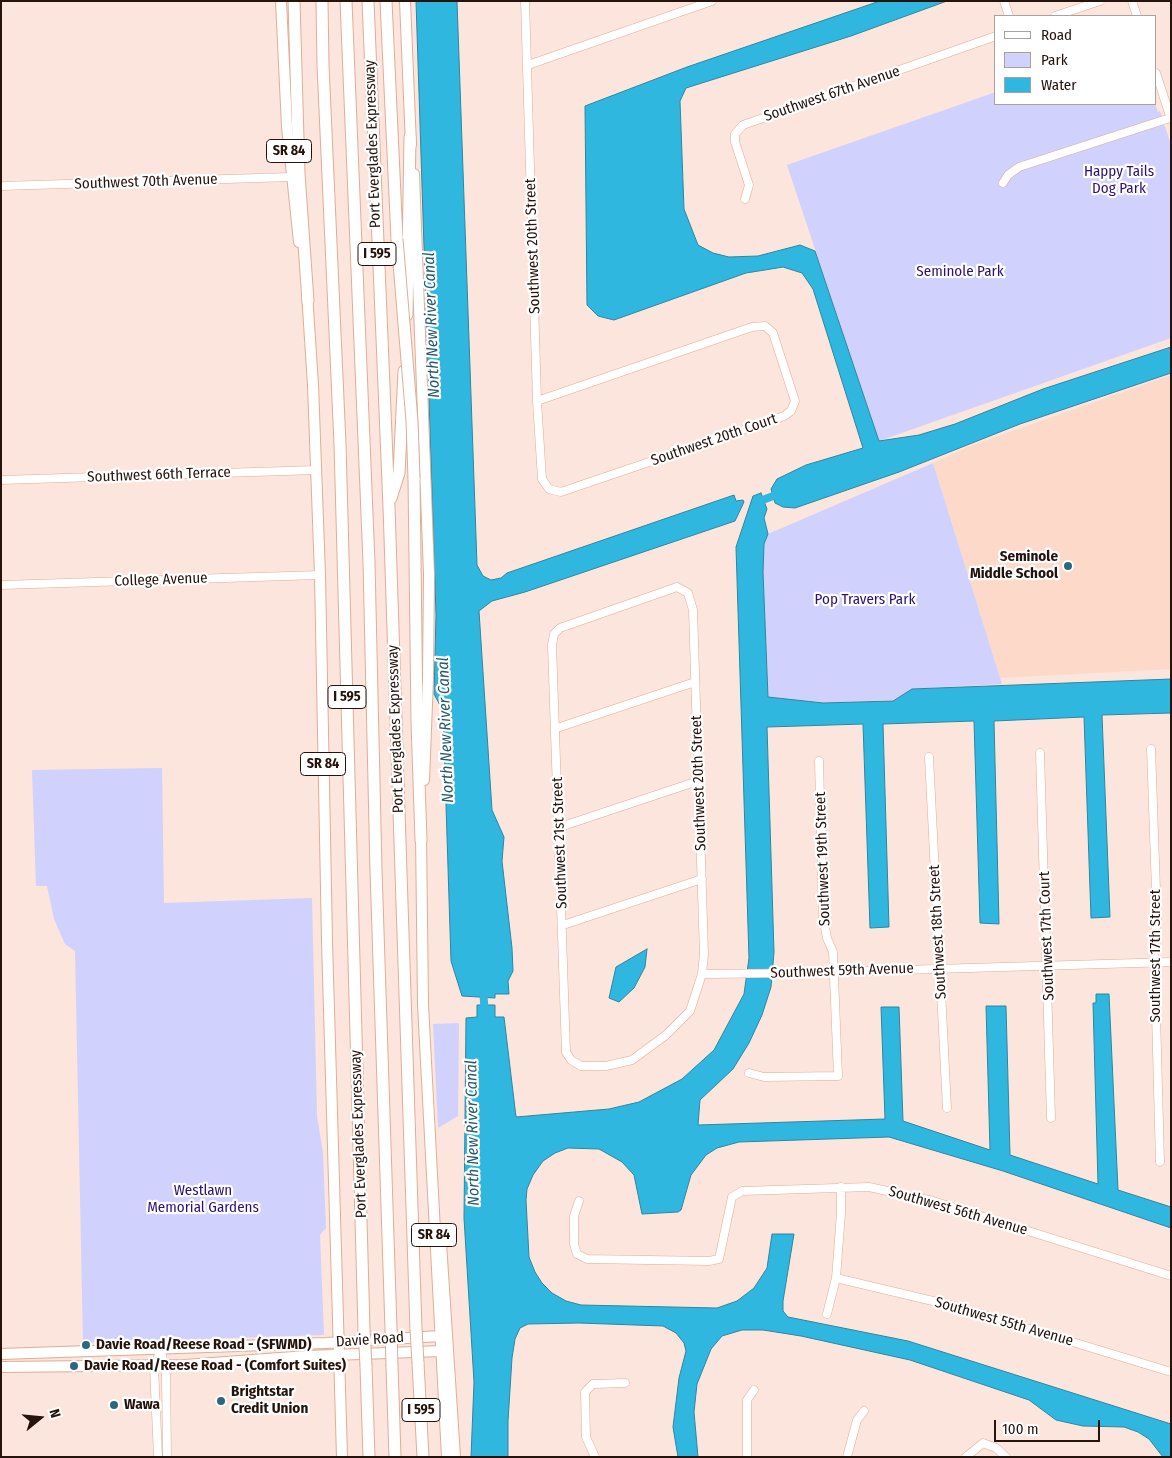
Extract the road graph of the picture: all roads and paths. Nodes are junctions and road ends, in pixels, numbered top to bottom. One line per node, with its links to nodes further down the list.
1 (281, 1): 23 (main road, SR 84)
2 (294, 1): 27 (highway)
3 (316, 1): 18 (highway)
4 (322, 1): 18 (highway, Port Everglades Expressway / I 595)
5 (346, 1): 80 (highway, bridge)
6 (368, 1): 32 (highway, Port Everglades Expressway / I 595)
7 (386, 1): 44 (highway, bridge)
8 (405, 1): 22 (main road, SR 84)
9 (525, 1): 19 (street, Southwest 20th Street)
10 (712, 1): 19 (street)
11 (1004, 1): 14 (street)
12 (1100, 1): 15 (street)
13 (1132, 1): 16 (street)
14 (1009, 15)
15 (1058, 15)
16 (1137, 15)
17 (994, 37): 26 (street, Southwest 67th Avenue)
18 (323, 65): 79 (highway, Port Everglades Expressway / I 595, bridge)
19 (528, 65): 28 (street, Southwest 20th Street)
20 (1157, 76): 21 (street)
21 (1170, 115): 24 (street)
22 (410, 137): 32 (highway); 44 (main road, SR 84)
23 (291, 177): 25 (street, Southwest 70th Avenue); 27 (main road, SR 84)
24 (1003, 183)
25 (1, 186)
26 (744, 199)
27 (308, 301): 29 (main road, SR 84)
28 (537, 401): 31 (street, Southwest 20th Street); 31 (street, Southwest 20th Court)
29 (317, 470): 30 (street, Southwest 66th Terrace); 33 (main road, SR 84)
30 (1, 480)
31 (549, 489)
32 (388, 507): 81 (highway, Port Everglades Expressway / I 595, bridge)
33 (320, 575): 34 (street, College Avenue); 64 (main road, SR 84)
34 (1, 585)
35 (554, 634): 36 (street, Southwest 20th Street); 37 (street, Southwest 21st Street)
36 (696, 682): 37 (street); 42 (street, Southwest 20th Street)
37 (557, 728): 43 (street, Southwest 21st Street)
38 (1150, 749): 48 (street, Southwest 17th Street)
39 (1040, 753): 49 (street, Southwest 17th Court)
40 (929, 757): 50 (street, Southwest 18th Street)
41 (819, 761): 51 (street, Southwest 19th Street)
42 (698, 780): 43 (street); 45 (street, Southwest 20th Street)
43 (560, 826): 46 (street, Southwest 21st Street)
44 (421, 840): 56 (main road, SR 84)
45 (702, 879): 46 (street); 52 (street, Southwest 20th Street)
46 (563, 925): 52 (street, Southwest 21st Street)
47 (1171, 962): 48 (street, Southwest 59th Avenue)
48 (1155, 963): 49 (street, Southwest 59th Avenue); 57 (street, Southwest 17th Street)
49 (1048, 966): 50 (street, Southwest 59th Avenue); 55 (street, Southwest 17th Court)
50 (940, 968): 51 (street, Southwest 59th Avenue); 54 (street, Southwest 18th Street)
51 (834, 972): 52 (street, Southwest 59th Avenue); 53 (street, Southwest 19th Street)
52 (702, 974)
53 (749, 1073)
54 (947, 1108)
55 (1051, 1118)
56 (429, 1135): 63 (main road, SR 84); 83 (main road)
57 (1160, 1162)
58 (841, 1187): 59 (street, Southwest 56th Avenue); 60 (street, Southwest 56th Avenue); 61 (street)
59 (579, 1201)
60 (1171, 1276)
61 (836, 1278): 62 (street); 72 (street, Southwest 55th Avenue)
62 (828, 1314)
63 (440, 1336): 64 (main road, Davie Road); 66 (main road, SR 84)
64 (339, 1342): 65 (main road, Davie Road); 68 (main road, SR 84)
65 (160, 1350): 67 (main road, Davie Road); 69 (street); 70 (street)
66 (441, 1351): 68 (main road, Davie Road); 82 (main road, SR 84)
67 (1, 1354)
68 (340, 1355): 70 (main road, Davie Road); 78 (main road, SR 84)
69 (154, 1366): 70 (main road, Davie Road); 71 (main road, Davie Road); 76 (street)
70 (165, 1366): 77 (street)
71 (1, 1367)
72 (1171, 1372)
73 (625, 1383): 84 (street)
74 (754, 1390): 85 (street)
75 (864, 1411): 86 (street)
76 (158, 1457)
77 (167, 1457)
78 (342, 1457)
79 (369, 1457)
80 (396, 1457)
81 (423, 1457)
82 (448, 1457)
83 (455, 1457)
84 (595, 1457)
85 (747, 1457)
86 (847, 1457)
87 (966, 1457): 88 (street)
88 (1006, 1457)

